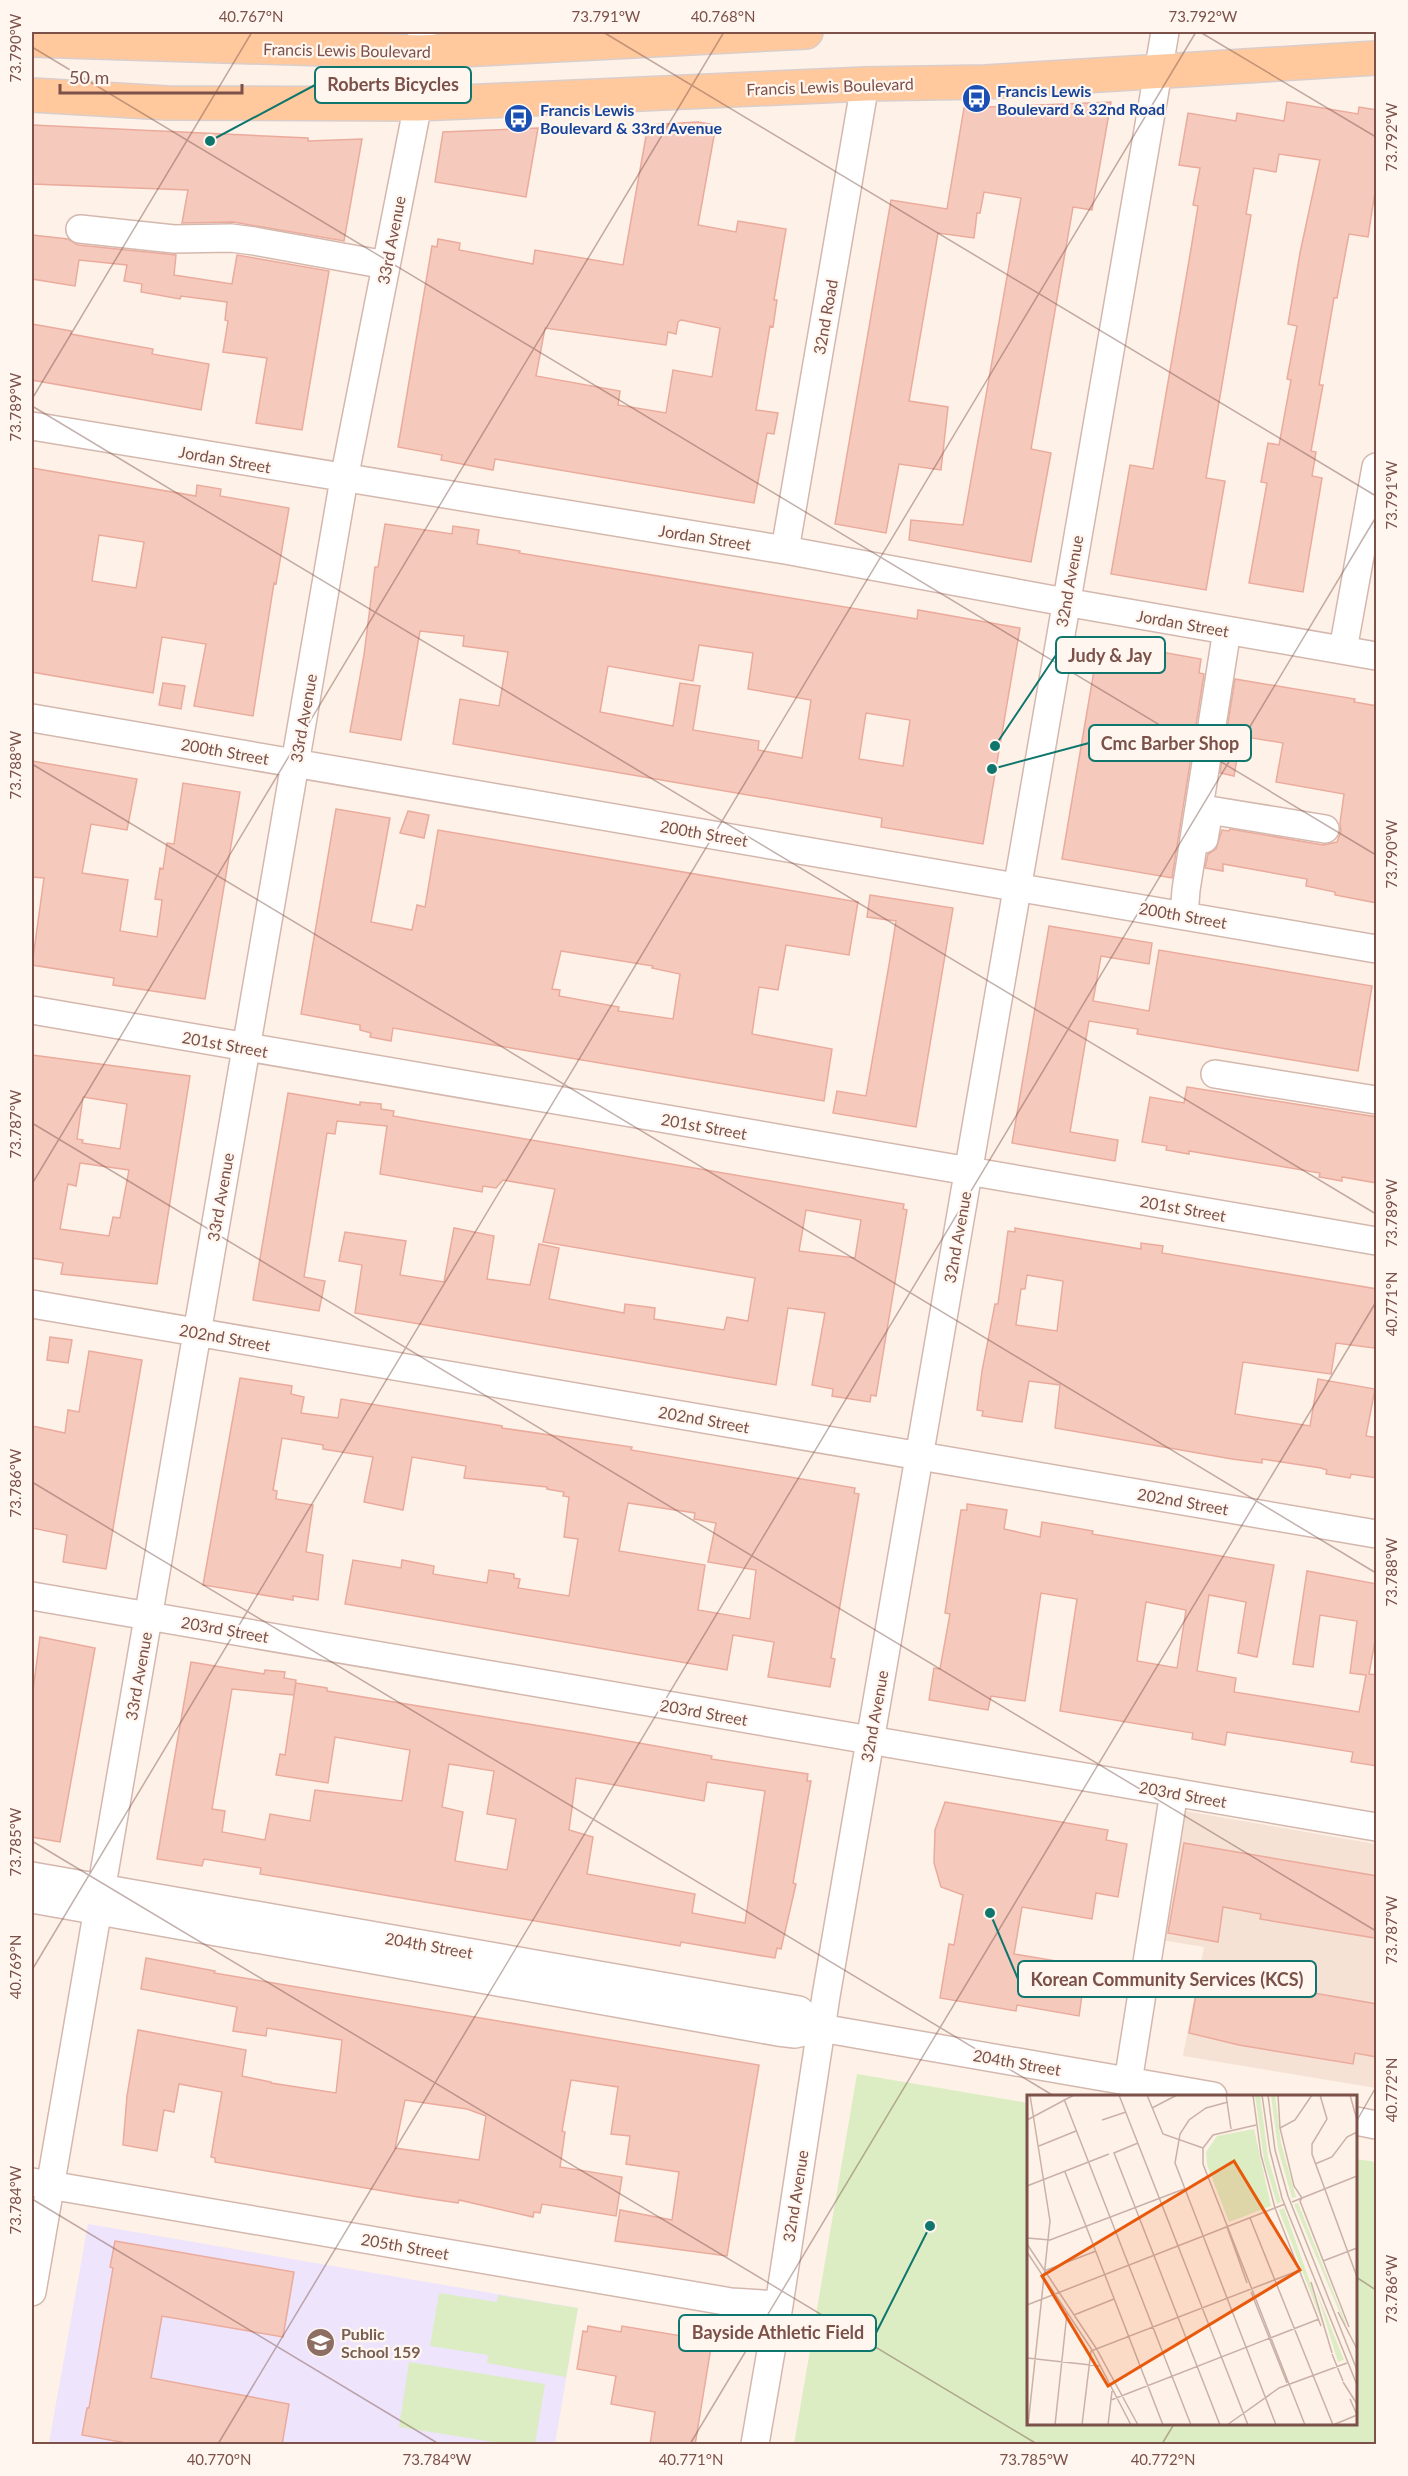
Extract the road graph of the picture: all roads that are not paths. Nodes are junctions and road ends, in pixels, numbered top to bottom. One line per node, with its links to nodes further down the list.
1 (806, 32): 5 (main road, Francis Lewis Boulevard)
2 (1166, 32): 7 (street, 32nd Avenue)
3 (32, 40): 4 (main road, Francis Lewis Boulevard)
4 (228, 40): 5 (main road, Francis Lewis Boulevard)
5 (422, 42): 10 (street, 33rd Avenue)
6 (1377, 58): 7 (main road, Francis Lewis Boulevard)
7 (1159, 70): 8 (main road, Francis Lewis Boulevard); 18 (street, 32nd Avenue)
8 (865, 84): 10 (main road, Francis Lewis Boulevard); 17 (street, 32nd Road)
9 (32, 95): 10 (main road, Francis Lewis Boulevard)
10 (418, 104): 12 (street, 33rd Avenue)
11 (80, 229): 12 (street)
12 (386, 265): 15 (street, 33rd Avenue)
13 (32, 426): 15 (street, Jordan Street)
14 (1377, 467): 16 (street)
15 (344, 479): 17 (street, Jordan Street); 23 (street, 33rd Avenue)
16 (1371, 536): 20 (street)
17 (785, 550): 18 (street, Jordan Street)
18 (1065, 602): 19 (street, Jordan Street); 25 (street, 32nd Avenue)
19 (1227, 630): 20 (street, Jordan Street); 26 (street)
20 (1343, 650): 21 (street, Jordan Street)
21 (1377, 656)
22 (32, 718): 23 (street, 200th Street)
23 (295, 763): 25 (street, 200th Street); 29 (street, 33rd Avenue)
24 (1325, 829): 26 (street)
25 (1016, 886): 26 (street, 200th Street); 32 (street, 32nd Avenue)
26 (1188, 916): 27 (street, 200th Street)
27 (1377, 949)
28 (32, 1010): 29 (street, 201st Street)
29 (246, 1048): 32 (street, 201st Street); 35 (street, 33rd Avenue)
30 (1215, 1074): 31 (street)
31 (1377, 1100)
32 (968, 1171): 33 (street, 201st Street); 36 (street, 32nd Avenue)
33 (1377, 1241)
34 (32, 1304): 35 (street, 202nd Street)
35 (197, 1332): 36 (street, 202nd Street); 39 (street, 33rd Avenue)
36 (919, 1455): 37 (street, 202nd Street); 40 (street, 32nd Avenue)
37 (1377, 1534)
38 (32, 1596): 39 (street, 203rd Street)
39 (148, 1616): 40 (street, 203rd Street); 45 (street, 33rd Avenue)
40 (870, 1740): 41 (street, 203rd Street); 46 (street, 32nd Avenue)
41 (1174, 1792): 42 (street, 203rd Street); 47 (street)
42 (1377, 1827)
43 (32, 1876): 45 (street, 204th Street)
44 (32, 1899): 45 (street, 204th Street)
45 (100, 1899): 46 (street, 204th Street); 51 (street, 33rd Avenue)
46 (821, 2028): 47 (street, 204th Street); 53 (street, 32nd Avenue)
47 (1128, 2082): 48 (street, 204th Street)
48 (1202, 2095)
49 (1357, 2121): 50 (street)
50 (1377, 2125)
51 (41, 2184): 52 (street, 33rd Avenue); 53 (street, 205th Street)
52 (32, 2292)
53 (779, 2305): 54 (street, 32nd Avenue)
54 (755, 2445)

